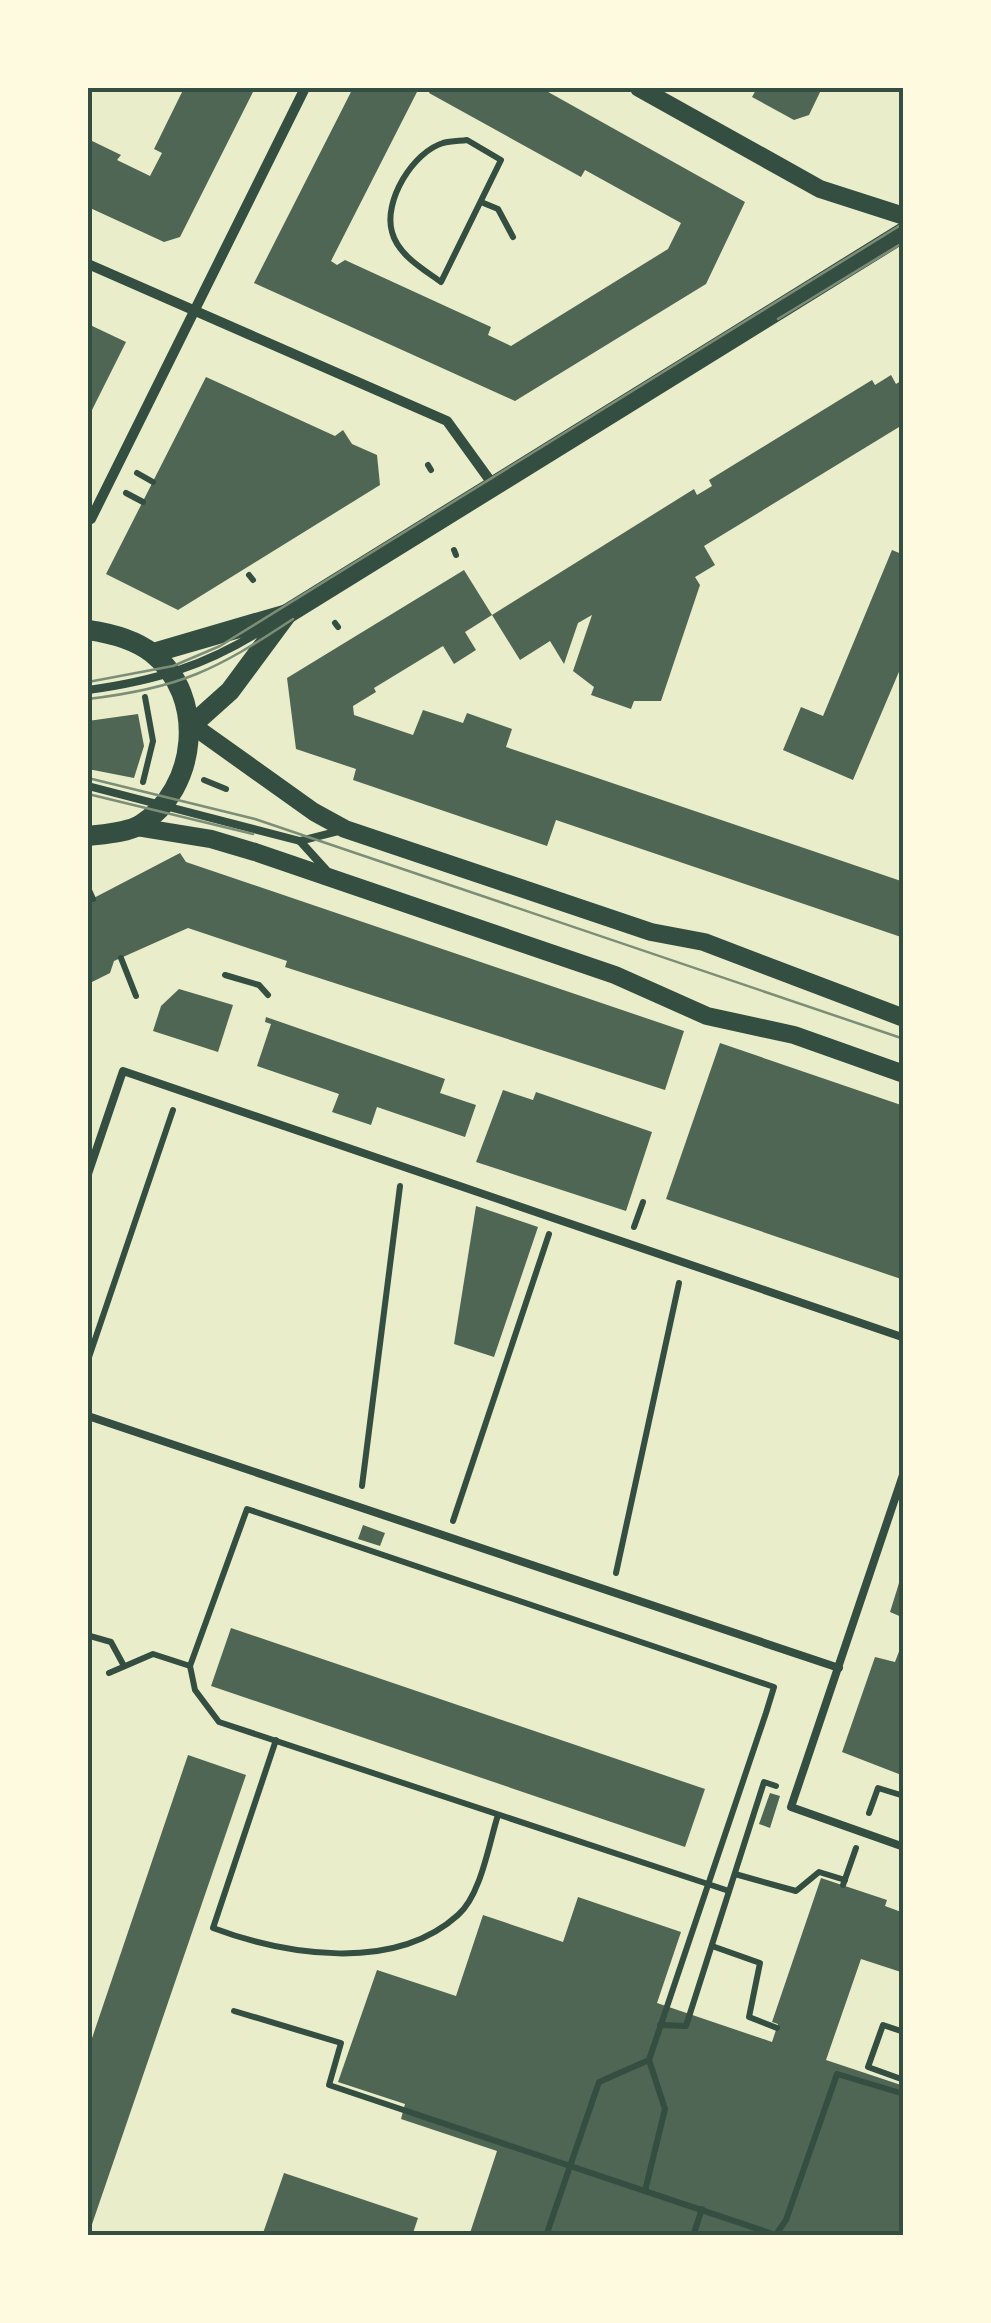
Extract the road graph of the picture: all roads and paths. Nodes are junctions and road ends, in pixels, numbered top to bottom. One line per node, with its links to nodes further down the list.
1 (305, 88): 8 (street)
2 (639, 88): 4 (street)
3 (481, 202): 3 (path); 6 (path)
4 (904, 216)
5 (904, 232): 9 (main road)
6 (513, 237)
7 (88, 264): 8 (street)
8 (194, 313): 9 (street); 10 (street)
9 (494, 486): 11 (main road)
10 (91, 518)
11 (287, 614): 13 (main road); 14 (lane); 16 (main road)
12 (88, 630): 13 (main road)
13 (153, 653): 14 (main road)
14 (171, 676): 15 (lane); 16 (main road)
15 (88, 690)
16 (192, 725): 18 (main road); 20 (street)
17 (88, 786): 18 (lane)
18 (164, 804): 19 (main road); 22 (lane)
19 (137, 827): 21 (main road); 23 (street)
20 (345, 830): 22 (lane); 30 (street)
21 (88, 836)
22 (300, 842): 23 (lane)
23 (334, 878): 31 (street)
24 (88, 888): 25 (path)
25 (93, 899)
26 (120, 958): 29 (path)
27 (226, 975): 28 (path)
28 (268, 995)
29 (136, 996)
30 (904, 1018)
31 (904, 1074)
32 (180, 1090): 33 (lane); 34 (lane); 38 (path)
33 (402, 1166): 35 (lane); 41 (path)
34 (88, 1174)
35 (555, 1217): 36 (lane); 42 (path)
36 (684, 1262): 37 (lane); 43 (path)
37 (904, 1332)
38 (88, 1360)
39 (88, 1416): 41 (lane)
40 (904, 1472): 48 (lane)
41 (359, 1507): 42 (lane)
42 (448, 1537): 43 (lane)
43 (612, 1592): 44 (path); 48 (lane)
44 (602, 1628): 47 (path); 60 (path)
45 (90, 1636): 46 (path)
46 (124, 1666): 47 (path); 49 (path)
47 (190, 1666): 50 (path)
48 (839, 1668): 51 (lane)
49 (109, 1673)
50 (276, 1740): 53 (path); 53 (path)
51 (796, 1792): 54 (lane); 56 (path)
52 (904, 1796): 54 (path)
53 (498, 1814): 57 (path)
54 (862, 1832): 55 (lane); 56 (path)
55 (904, 1847)
56 (735, 1874): 57 (path)
57 (729, 1891): 58 (path)
58 (712, 1946): 60 (path); 61 (path)
59 (234, 2011): 66 (path)
60 (660, 2025): 63 (path)
61 (777, 2028)
62 (904, 2032): 64 (path)
63 (649, 2060): 66 (path); 67 (path)
64 (904, 2080)
65 (904, 2094): 69 (path)
66 (570, 2166): 67 (path); 70 (path)
67 (646, 2191): 68 (path)
68 (702, 2209): 69 (path); 71 (path)
69 (778, 2234)
70 (546, 2236)
71 (693, 2236)

